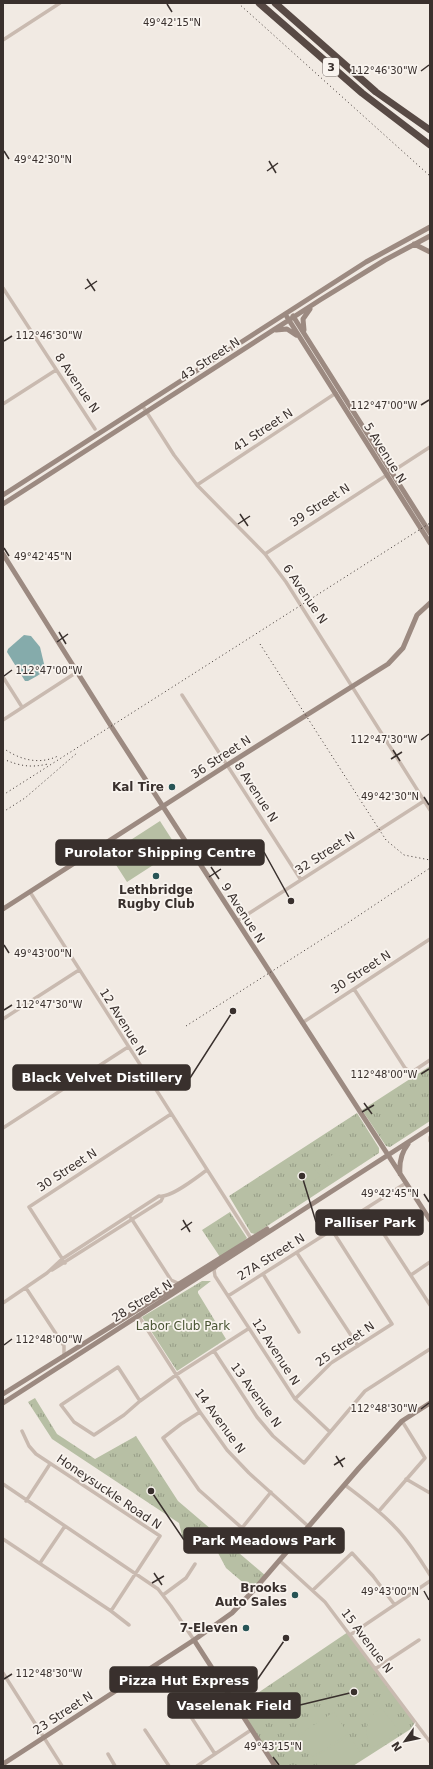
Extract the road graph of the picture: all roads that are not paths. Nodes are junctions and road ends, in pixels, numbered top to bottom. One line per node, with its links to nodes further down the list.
1 (60, 3): 4 (street)
2 (259, 3): 6 (highway, 3)
3 (275, 3): 5 (highway, 3)
4 (3, 40)
5 (430, 130)
6 (430, 144)
7 (430, 227): 13 (main road, 43 Street N)
8 (429, 236): 9 (main road, 43 Street N); 10 (main road)
9 (414, 244): 10 (main road); 12 (main road, 43 Street N)
10 (430, 252)
11 (3, 288): 17 (street, 8 Avenue N)
12 (320, 300): 13 (main road, 43 Street N); 15 (main road)
13 (289, 315): 14 (main road, 43 Street N); 15 (main road, 5 Avenue N); 16 (main road, 5 Avenue N); 18 (main road, 43 Street N)
14 (272, 331): 16 (main road); 22 (main road, 43 Street N)
15 (306, 337): 19 (main road, 5 Avenue N)
16 (304, 345): 19 (main road, 5 Avenue N)
17 (56, 370): 20 (street); 23 (street, 8 Avenue N)
18 (190, 375): 21 (main road, 43 Street N); 22 (main road)
19 (338, 392): 25 (main road, 5 Avenue N); 27 (street, 41 Street N)
20 (3, 404)
21 (142, 405): 22 (street, 6 Avenue N); 26 (main road, 43 Street N)
22 (146, 412): 27 (street, 6 Avenue N); 30 (main road, 43 Street N)
23 (95, 429)
24 (430, 446): 25 (street, 39 Street N)
25 (389, 473): 31 (main road, 5 Avenue N); 32 (main road, 5 Avenue N); 34 (street, 39 Street N)
26 (28, 479): 28 (main road, 43 Street N); 29 (main road)
27 (197, 485): 34 (street, 6 Avenue N)
28 (3, 495)
29 (3, 498)
30 (3, 504)
31 (430, 533)
32 (430, 543)
33 (3, 554): 36 (main road, 9 Avenue N)
34 (265, 554): 38 (street, 6 Avenue N)
35 (430, 603): 38 (main road, 36 Street N)
36 (77, 672): 40 (street); 44 (main road, 9 Avenue N)
37 (3, 677): 40 (street)
38 (353, 686): 42 (main road, 36 Street N); 43 (street, 6 Avenue N)
39 (182, 695): 42 (street, 8 Avenue N)
40 (22, 707): 41 (street)
41 (3, 720)
42 (227, 765): 44 (main road, 36 Street N); 46 (street, 8 Avenue N)
43 (424, 801): 45 (street, 6 Avenue N); 46 (street, 32 Street N)
44 (163, 806): 47 (main road, 36 Street N); 49 (main road, 9 Avenue N)
45 (430, 810)
46 (301, 880): 49 (street, 32 Street N)
47 (30, 892): 48 (main road, 36 Street N); 51 (street, 12 Avenue N)
48 (3, 909)
49 (237, 921): 54 (main road, 9 Avenue N)
50 (429, 940): 52 (street, 30 Street N)
51 (79, 970): 53 (street); 55 (street, 12 Avenue N)
52 (354, 989): 54 (street, 30 Street N); 56 (street)
53 (3, 1018)
54 (302, 1022): 63 (main road, 9 Avenue N)
55 (128, 1047): 57 (street, 12 Avenue N); 58 (street)
56 (430, 1060)
57 (171, 1114): 64 (street, 12 Avenue N); 75 (street, 30 Street N)
58 (3, 1128)
59 (430, 1128): 61 (main road, 28 Street N)
60 (430, 1137): 62 (street)
61 (410, 1141): 63 (main road, 28 Street N); 65 (main road)
62 (430, 1141)
63 (388, 1155): 65 (main road, 9 Avenue N); 73 (main road, 28 Street N)
64 (207, 1170): 67 (street); 73 (street, 12 Avenue N)
65 (400, 1175): 66 (main road, 9 Avenue N)
66 (406, 1183): 68 (street, 27A Street N); 71 (main road, 9 Avenue N)
67 (163, 1197): 69 (street); 70 (street)
68 (367, 1208): 72 (street, 27A Street N); 81 (street)
69 (129, 1216): 70 (street); 75 (street)
70 (132, 1220): 77 (street); 84 (street)
71 (430, 1220)
72 (332, 1230): 74 (street, 27A Street N); 95 (street, 25 Street N)
73 (252, 1240): 78 (main road, 28 Street N); 85 (main road, 28 Street N)
74 (297, 1253): 80 (street, 27A Street N); 95 (street)
75 (62, 1259): 77 (street, 30 Street N); 79 (street)
76 (430, 1262): 81 (street)
77 (65, 1263): 79 (street)
78 (219, 1264): 82 (street); 83 (main road, 28 Street N)
79 (47, 1273): 86 (street)
80 (263, 1274): 88 (street, 27A Street N); 93 (street)
81 (411, 1275): 90 (street)
82 (215, 1276): 83 (street); 88 (street, 12 Avenue N)
83 (199, 1277): 91 (main road, 28 Street N)
84 (171, 1280): 85 (street); 87 (street)
85 (180, 1284): 87 (main road, 28 Street N)
86 (26, 1288): 89 (street); 94 (street)
87 (169, 1290): 91 (main road, 28 Street N)
88 (228, 1296): 92 (street, 12 Avenue N)
89 (3, 1303)
90 (430, 1305)
91 (137, 1314): 97 (main road, 28 Street N); 100 (street, 14 Avenue N); 104 (main road, 28 Street N)
92 (248, 1329): 98 (street); 102 (street, 12 Avenue N)
93 (299, 1332)
94 (64, 1346): 97 (street); 99 (street)
95 (358, 1346): 102 (street, 25 Street N)
96 (430, 1349): 109 (street)
97 (74, 1351): 99 (main road, 28 Street N)
98 (214, 1352): 100 (street); 109 (street, 13 Avenue N)
99 (64, 1357): 101 (main road, 28 Street N)
100 (176, 1375): 103 (street); 106 (street, 14 Avenue N)
101 (3, 1396)
102 (295, 1399): 109 (street, 12 Avenue N)
103 (140, 1401): 103 (street)
104 (3, 1403)
105 (430, 1403): 107 (main road, 23 Street N)
106 (200, 1412): 114 (street, 14 Avenue N); 114 (street)
107 (402, 1421): 111 (street); 113 (main road, 23 Street N)
108 (22, 1431): 110 (street, Honeysuckle Road N)
109 (330, 1432)
110 (50, 1464): 116 (street); 124 (street, Honeysuckle Road N)
111 (406, 1479): 115 (street); 117 (street)
112 (3, 1484): 116 (street)
113 (345, 1485): 117 (street); 119 (main road, 23 Street N)
114 (270, 1492): 119 (street, 14 Avenue N)
115 (430, 1493)
116 (26, 1500): 118 (street)
117 (379, 1511): 125 (street)
118 (64, 1526): 122 (street); 124 (street)
119 (308, 1526): 121 (main road, 23 Street N)
120 (3, 1539): 122 (street)
121 (279, 1560): 127 (street, 15 Avenue N); 133 (main road, 23 Street N)
122 (40, 1563): 130 (street)
123 (195, 1564): 128 (street)
124 (135, 1573): 128 (street); 130 (street)
125 (430, 1575)
126 (430, 1581): 129 (street)
127 (313, 1590): 129 (street); 132 (street, 15 Avenue N)
128 (163, 1595): 133 (street)
129 (394, 1604): 132 (street)
130 (111, 1611): 131 (street)
131 (129, 1625)
132 (350, 1635): 135 (street, 15 Avenue N)
133 (194, 1640): 139 (main road); 140 (main road, 23 Street N)
134 (418, 1640): 135 (street)
135 (375, 1669): 141 (street, 15 Avenue N)
136 (3, 1673): 140 (street)
137 (184, 1706): 143 (street)
138 (145, 1730): 147 (street)
139 (251, 1730): 143 (street); 149 (main road)
140 (44, 1737): 144 (main road, 23 Street N); 145 (street)
141 (430, 1742)
142 (108, 1754): 146 (street)
143 (215, 1754): 148 (street)
144 (3, 1764)
145 (62, 1766)
146 (115, 1766)
147 (169, 1766)
148 (197, 1766)
149 (275, 1766)

